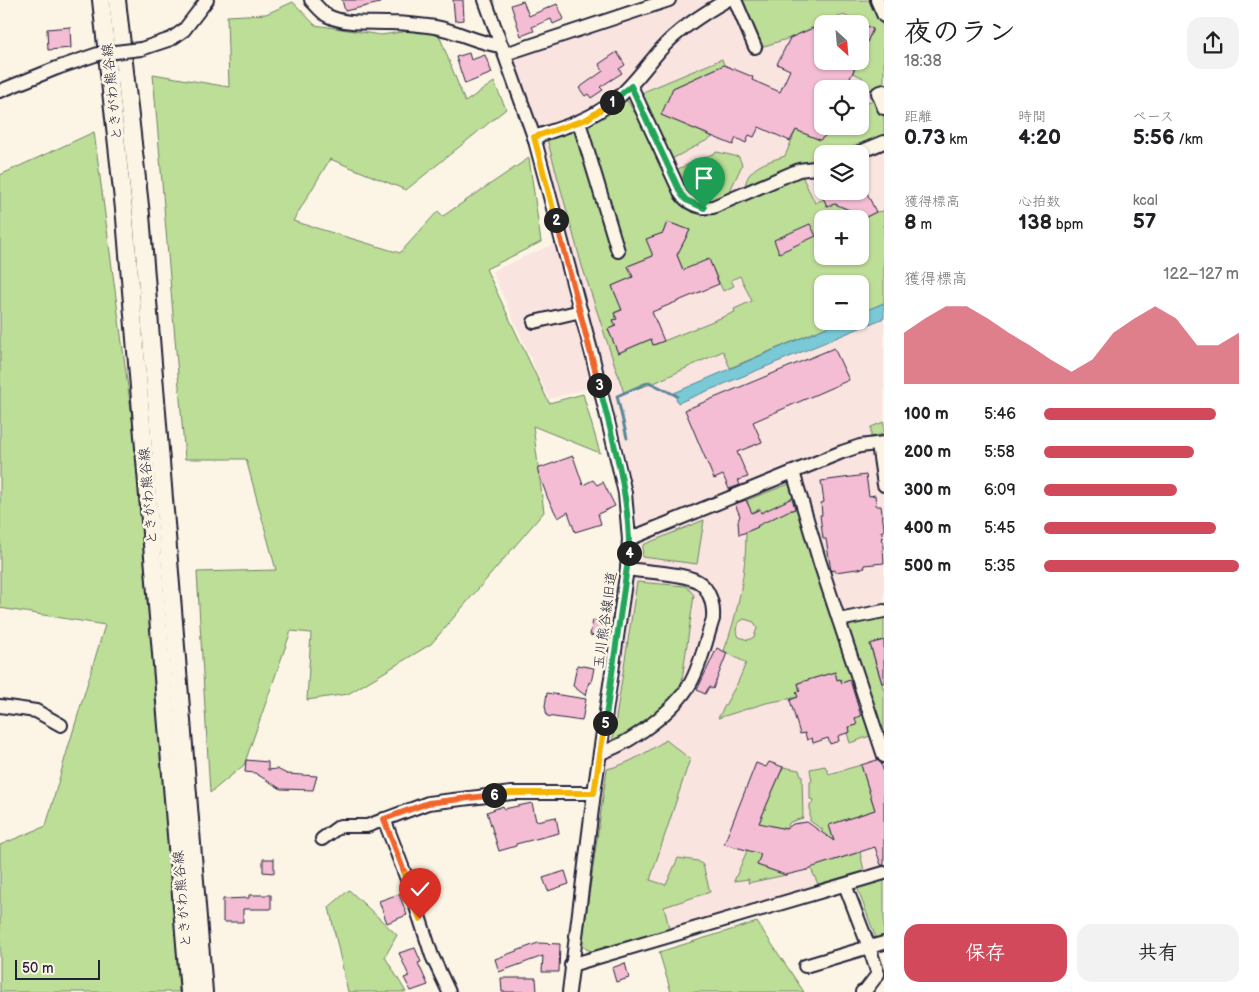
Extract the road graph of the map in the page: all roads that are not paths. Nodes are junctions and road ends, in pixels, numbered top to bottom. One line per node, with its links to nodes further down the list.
1 (101, 0): 45 (main road, ときがわ熊谷線)
2 (117, 0): 46 (main road, ときがわ熊谷線)
3 (207, 0): 14 (street, bridge)
4 (311, 0): 12 (street)
5 (485, 0): 12 (street, 玉川熊谷線旧道)
6 (669, 0): 12 (street)
7 (727, 0): 13 (street)
8 (735, 0): 11 (street)
9 (877, 0): 10 (street)
10 (884, 16)
11 (755, 47)
12 (503, 49): 18 (street, 玉川熊谷線旧道)
13 (631, 86): 17 (street); 21 (street)
14 (0, 91)
15 (884, 91): 16 (street)
16 (884, 108)
17 (580, 122): 18 (street); 22 (street)
18 (534, 137): 23 (street, 玉川熊谷線旧道)
19 (884, 142): 20 (street)
20 (869, 148)
21 (814, 167)
22 (618, 251)
23 (581, 311): 24 (street); 28 (street, 玉川熊谷線旧道)
24 (534, 322)
25 (881, 444): 26 (street); 27 (street)
26 (793, 472): 28 (street); 31 (street)
27 (884, 485)
28 (629, 539): 29 (street, 玉川熊谷線旧道)
29 (627, 569): 34 (street, 玉川熊谷線旧道); 34 (street)
30 (884, 611): 31 (street)
31 (839, 620): 35 (street)
32 (0, 706): 33 (street)
33 (61, 725)
34 (600, 753): 36 (street, 玉川熊谷線旧道)
35 (884, 756)
36 (594, 793): 37 (street); 43 (street, 玉川熊谷線旧道)
37 (384, 819): 38 (street); 47 (street)
38 (322, 840)
39 (884, 873): 40 (street)
40 (845, 885): 42 (street); 43 (street)
41 (884, 942): 42 (street)
42 (869, 947): 44 (street); 49 (street)
43 (572, 965): 48 (street, 玉川熊谷線旧道)
44 (805, 966)
45 (189, 992)
46 (204, 992)
47 (449, 992)
48 (568, 992)
49 (862, 992)

